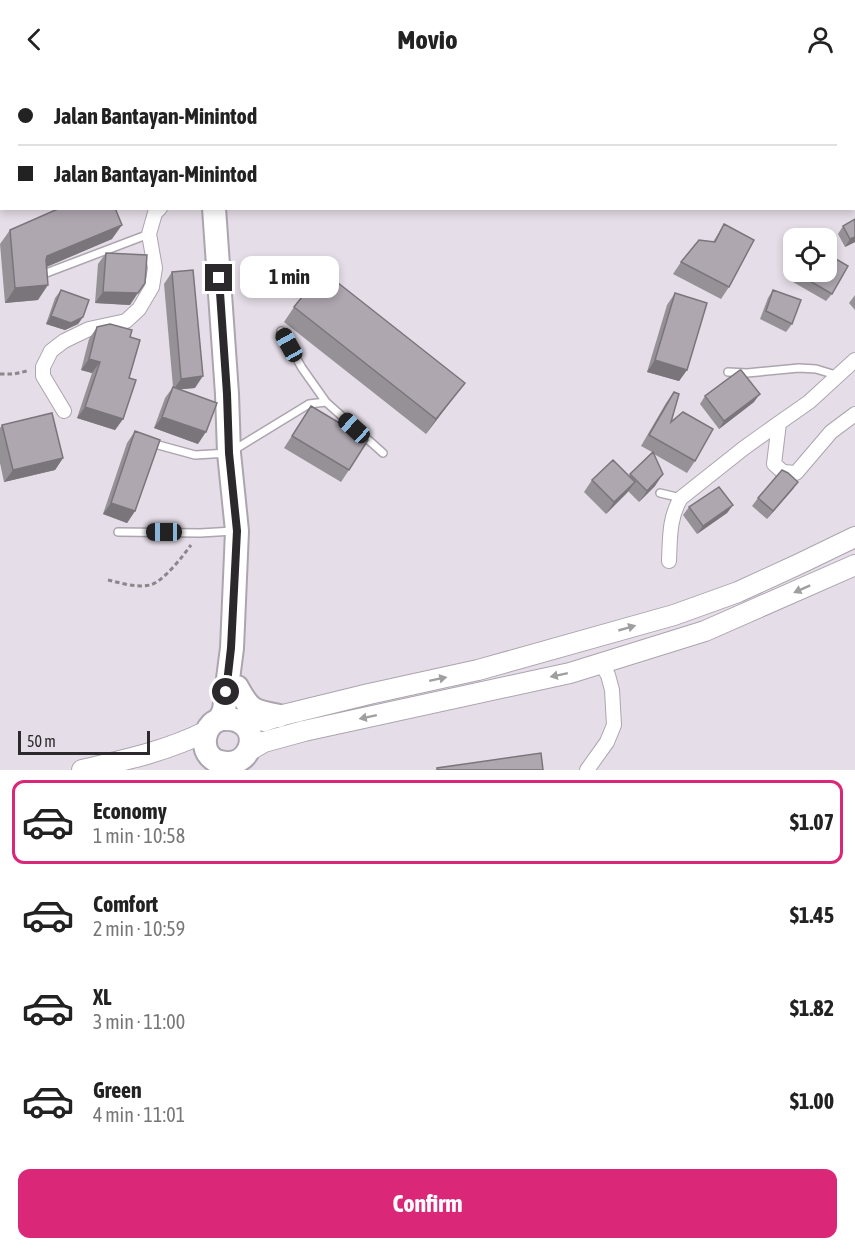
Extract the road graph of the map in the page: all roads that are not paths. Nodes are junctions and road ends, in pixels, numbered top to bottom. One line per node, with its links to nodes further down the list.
1 (158, 210): 3 (street)
2 (214, 210): 14 (main road)
3 (149, 234): 4 (lane); 10 (street)
4 (42, 275)
5 (281, 331): 9 (lane)
6 (855, 360): 8 (street)
7 (728, 372): 8 (lane)
8 (839, 376): 12 (street)
9 (326, 402): 14 (lane); 15 (lane)
10 (64, 411)
11 (855, 414): 12 (street)
12 (779, 423): 17 (street)
13 (151, 443): 14 (lane)
14 (229, 453): 18 (main road)
15 (383, 453)
16 (660, 493): 17 (lane)
17 (681, 498): 21 (street)
18 (237, 531): 19 (lane); 23 (main road)
19 (118, 532)
20 (855, 537): 26 (main road, one-way to 20)
21 (669, 561)
22 (855, 565): 24 (main road, one-way to 24)
23 (231, 648): 25 (main road); 27 (main road)
24 (601, 664): 29 (main road, one-way to 29); 31 (street)
25 (237, 687): 26 (main road); 27 (main road)
26 (279, 716): 27 (main road)
27 (227, 724): 28 (main road); 29 (main road); 29 (main road)
28 (146, 755): 29 (main road); 30 (main road)
29 (233, 761)
30 (82, 770)
31 (587, 770)

